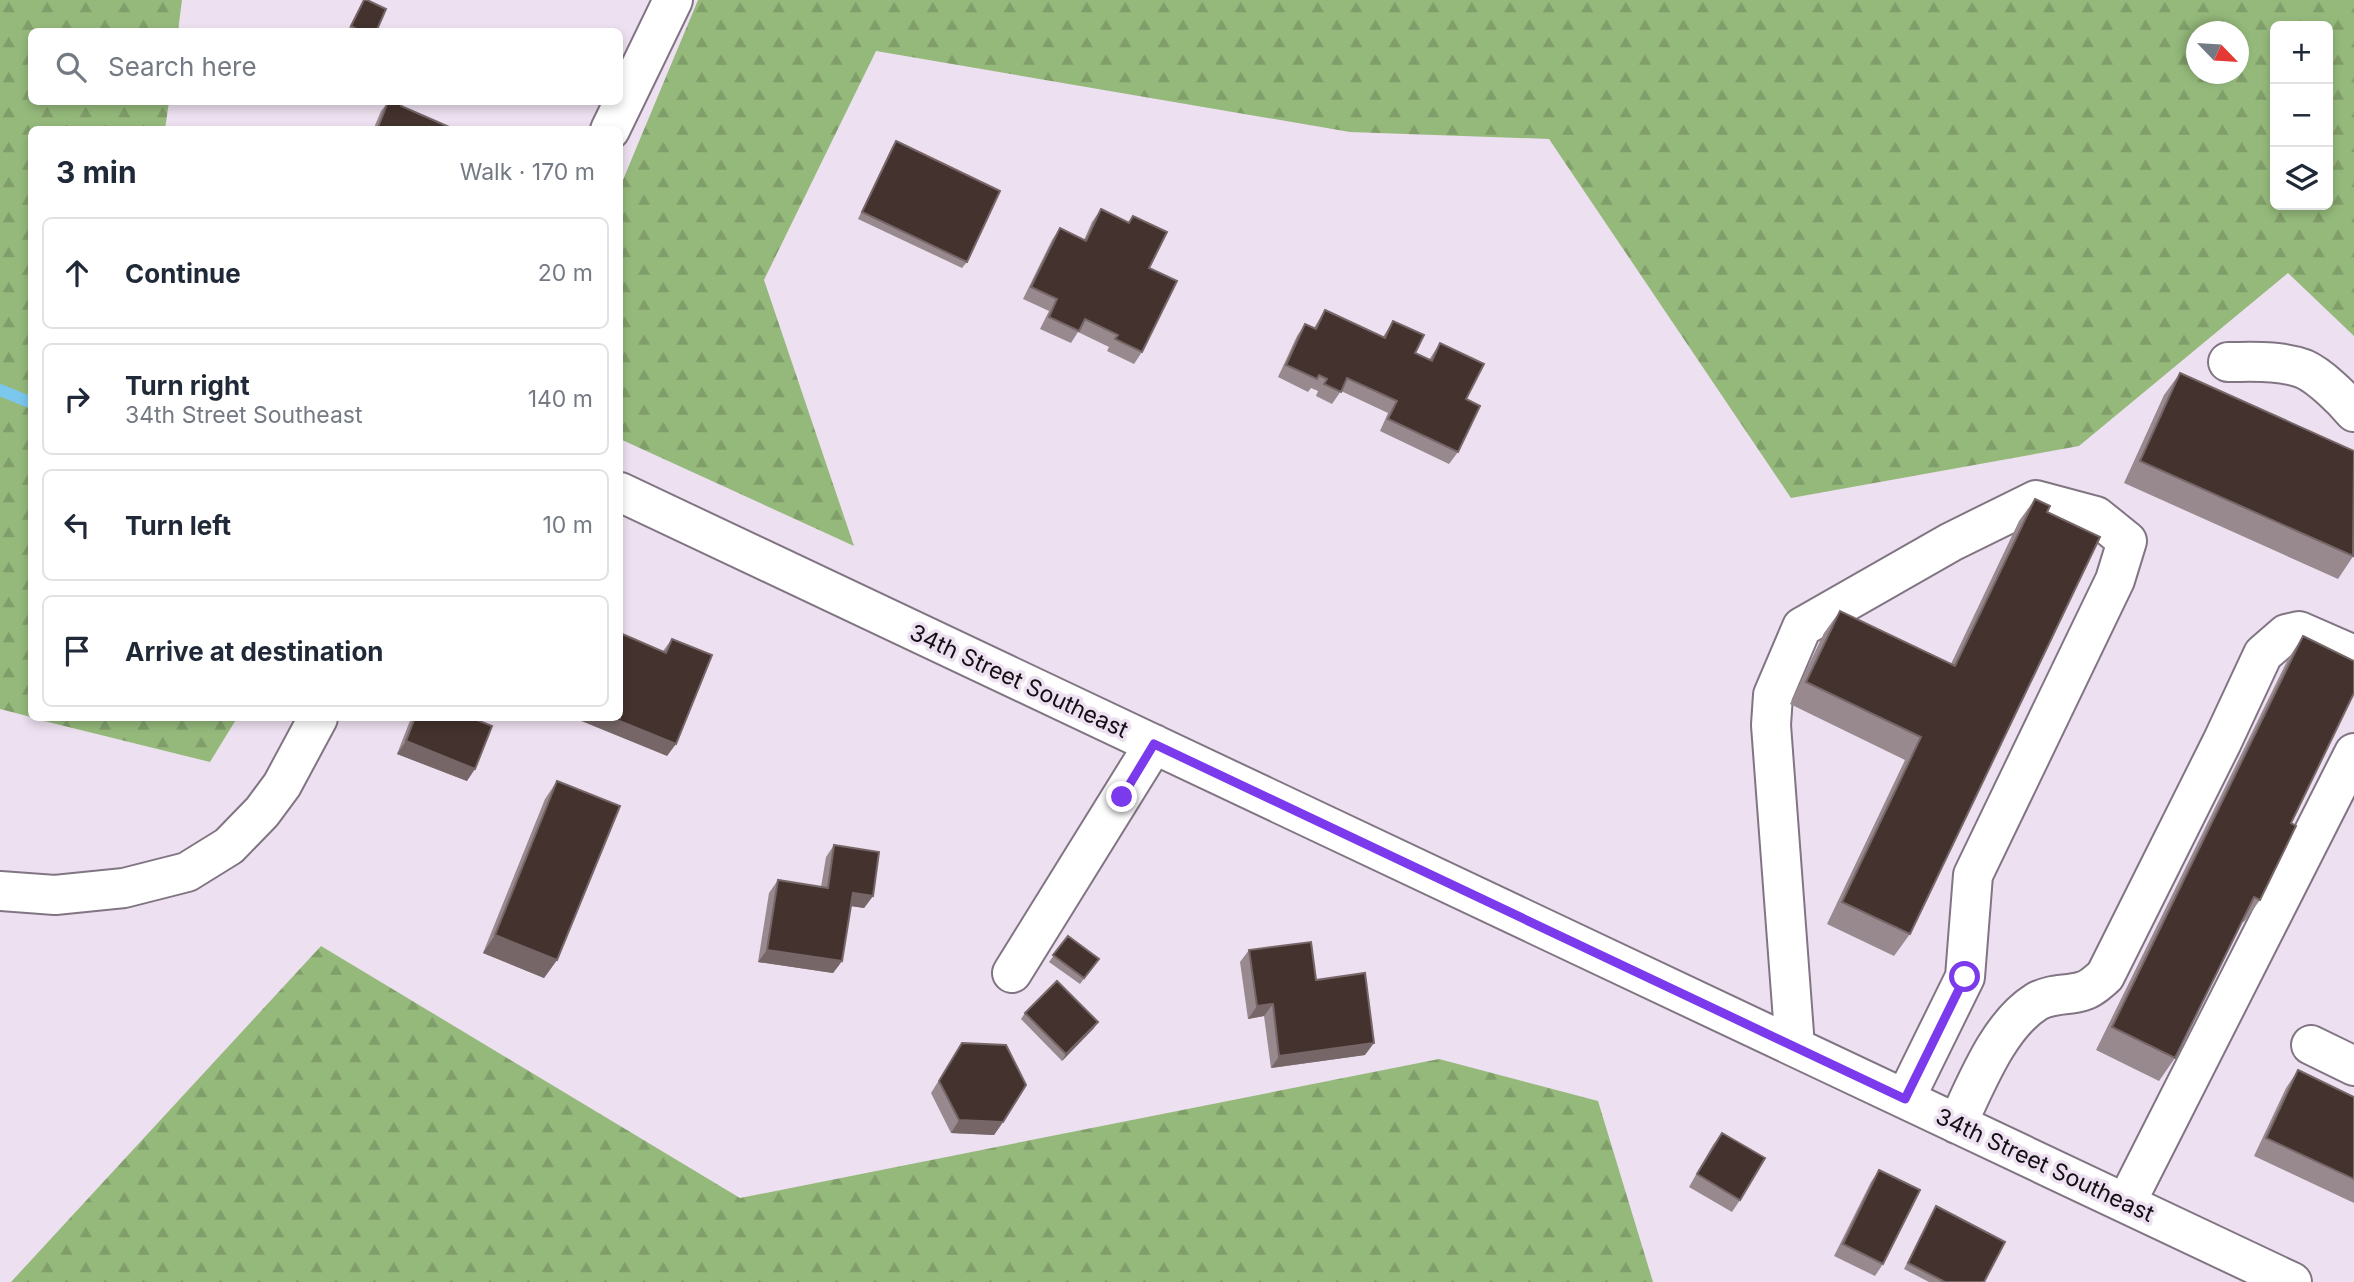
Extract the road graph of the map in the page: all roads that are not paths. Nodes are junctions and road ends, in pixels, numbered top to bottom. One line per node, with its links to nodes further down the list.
1 (673, 0): 2 (street)
2 (623, 103)
3 (622, 105): 4 (street)
4 (612, 126)
5 (2228, 362): 6 (street)
6 (2354, 412)
7 (623, 493): 10 (street, 34th Street Southeast)
8 (2354, 655): 18 (street)
9 (316, 721): 12 (street)
10 (1154, 744): 13 (street); 15 (street, 34th Street Southeast)
11 (2354, 753): 19 (street)
12 (0, 891)
13 (1012, 973)
14 (2311, 1045): 16 (street)
15 (1795, 1047): 17 (street, 34th Street Southeast); 17 (street)
16 (2354, 1066)
17 (1905, 1099): 18 (street, 34th Street Southeast)
18 (1957, 1124): 19 (street, 34th Street Southeast)
19 (2126, 1203): 20 (street, 34th Street Southeast)
20 (2292, 1282)

